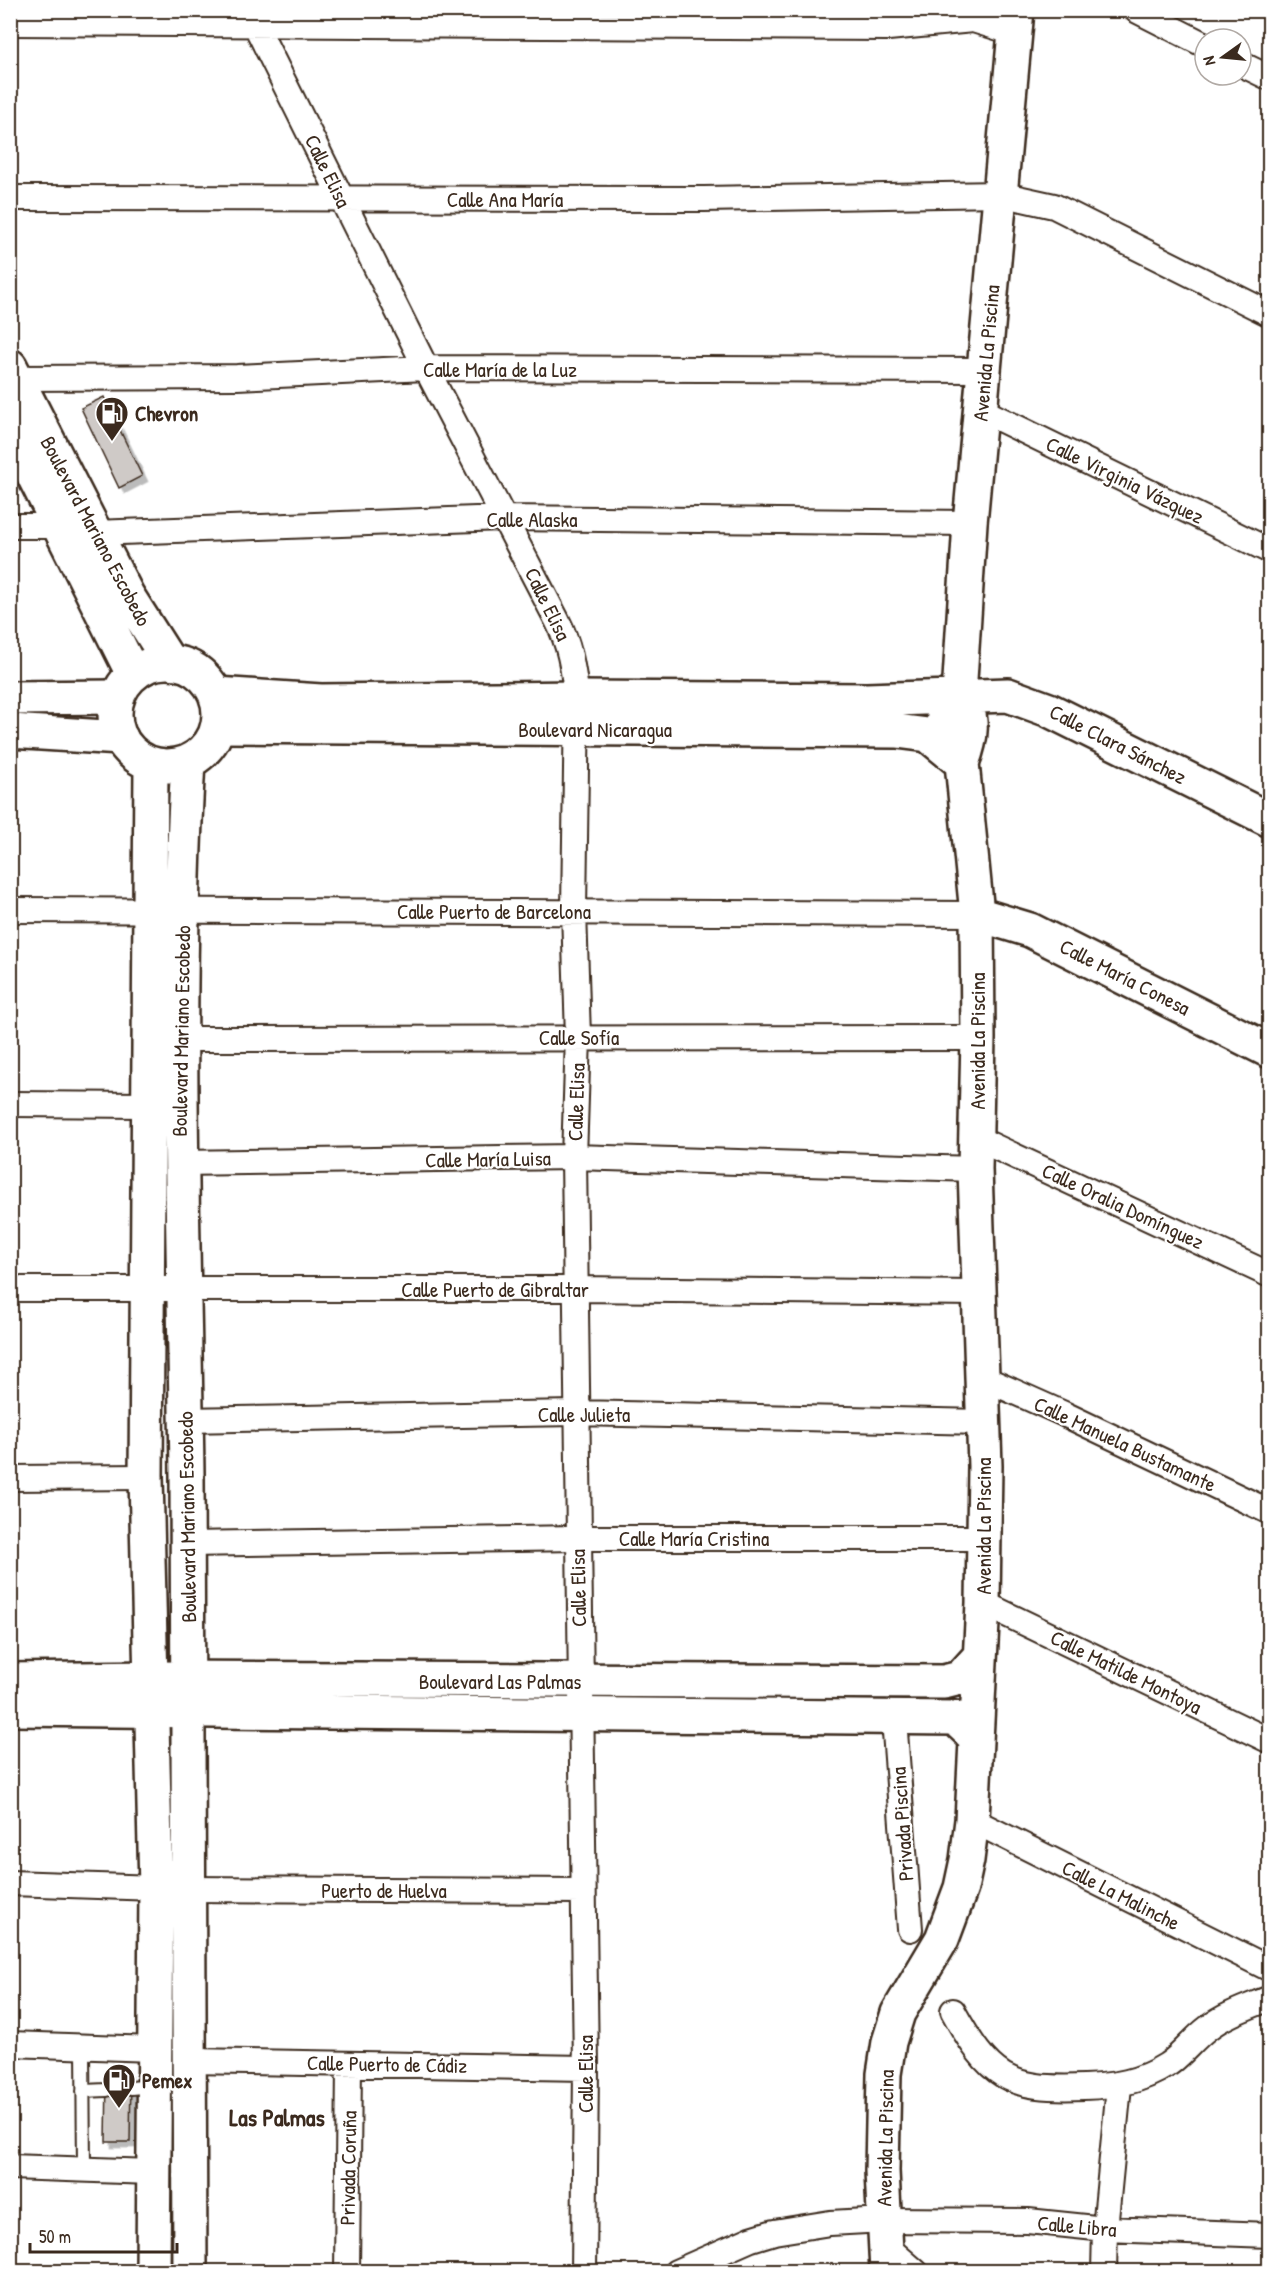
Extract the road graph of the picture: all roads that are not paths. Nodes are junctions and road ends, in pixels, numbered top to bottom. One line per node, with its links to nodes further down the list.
1 (1136, 10): 6 (street)
2 (965, 15): 3 (street); 4 (street)
3 (251, 16): 5 (street); 11 (street, Calle Elisa)
4 (1016, 22): 9 (street, Avenida La Piscina)
5 (10, 23)
6 (1193, 39)
7 (1253, 69): 8 (street)
8 (1269, 78)
9 (1000, 194): 11 (street, Calle Ana María); 12 (street, Calle Ana María); 14 (street, Avenida La Piscina)
10 (10, 198): 11 (street, Calle Ana María)
11 (342, 199): 13 (street, Calle Elisa)
12 (1269, 314)
13 (426, 368): 14 (street, Calle María de la Luz); 15 (street, Calle María de la Luz); 18 (street, Calle Elisa)
14 (985, 370): 16 (street, Avenida La Piscina)
15 (13, 372): 22 (street, Boulevard Mariano Escobedo)
16 (981, 410): 19 (street, Avenida La Piscina); 23 (street, Calle Virginia Vázquez)
17 (10, 428): 21 (street, Boulevard Mariano Escobedo)
18 (503, 518): 19 (street, Calle Alaska); 22 (street, Calle Alaska); 29 (street, Calle Elisa)
19 (970, 523): 26 (street, Avenida La Piscina)
20 (10, 526): 21 (street)
21 (60, 526): 25 (street, Boulevard Mariano Escobedo)
22 (94, 532): 24 (street, Boulevard Mariano Escobedo)
23 (1269, 551)
24 (169, 661): 25 (street); 28 (street)
25 (125, 685): 27 (street); 31 (street)
26 (958, 695): 29 (street, Boulevard Nicaragua); 34 (street, Avenida La Piscina); 35 (street, Calle Clara Sánchez)
27 (10, 698)
28 (217, 710): 29 (street, Boulevard Nicaragua); 32 (street)
29 (577, 713): 34 (street, Boulevard Nicaragua); 39 (street, Calle Elisa)
30 (10, 731): 31 (street)
31 (121, 738): 33 (street)
32 (188, 762): 33 (street); 38 (street, Boulevard Mariano Escobedo)
33 (151, 764): 37 (street, Boulevard Mariano Escobedo)
34 (962, 764): 40 (street, Avenida La Piscina)
35 (1269, 820)
36 (10, 910): 37 (street, Calle Puerto de Barcelona)
37 (149, 910): 38 (street, Calle Puerto de Barcelona); 46 (street, Boulevard Mariano Escobedo)
38 (183, 910): 39 (street, Calle Puerto de Barcelona); 43 (street, Boulevard Mariano Escobedo)
39 (574, 911): 40 (street, Calle Puerto de Barcelona); 41 (street, Calle Elisa)
40 (977, 914): 42 (street, Avenida La Piscina); 44 (street, Calle María Conesa)
41 (578, 1037): 42 (street, Calle Sofía); 43 (street, Calle Sofía); 48 (street, Calle Elisa)
42 (978, 1038): 47 (street, Avenida La Piscina)
43 (180, 1039): 49 (street, Boulevard Mariano Escobedo)
44 (1269, 1051)
45 (10, 1104): 46 (street)
46 (148, 1105): 52 (street, Boulevard Mariano Escobedo)
47 (976, 1153): 48 (street, Calle María Luisa); 50 (street, Calle Oralia Domínguez); 55 (street, Avenida La Piscina)
48 (574, 1157): 49 (street, Calle María Luisa); 54 (street, Calle Elisa)
49 (180, 1163): 53 (street, Boulevard Mariano Escobedo)
50 (1269, 1275)
51 (10, 1289): 52 (street, Calle Puerto de Gibraltar)
52 (147, 1289): 53 (street, Calle Puerto de Gibraltar); 61 (street, Boulevard Mariano Escobedo)
53 (183, 1289): 54 (street, Calle Puerto de Gibraltar); 58 (street, Boulevard Mariano Escobedo)
54 (575, 1289): 55 (street, Calle Puerto de Gibraltar); 57 (street, Calle Elisa)
55 (979, 1293): 56 (street, Avenida La Piscina)
56 (981, 1377): 59 (street, Avenida La Piscina); 62 (street, Calle Manuela Bustamante)
57 (577, 1413): 58 (street, Calle Julieta); 59 (street, Calle Julieta); 63 (street, Calle Elisa)
58 (186, 1420): 65 (street, Boulevard Mariano Escobedo)
59 (983, 1422): 64 (street, Avenida La Piscina)
60 (10, 1478): 61 (street)
61 (146, 1478): 68 (street, Boulevard Mariano Escobedo)
62 (1269, 1512)
63 (577, 1538): 64 (street, Calle María Cristina); 65 (street, Calle María Cristina); 72 (street, Calle Elisa)
64 (985, 1538): 66 (street, Avenida La Piscina)
65 (188, 1544): 69 (street, Boulevard Mariano Escobedo)
66 (983, 1603): 67 (street, Avenida La Piscina); 79 (street, Calle Matilde Montoya)
67 (979, 1657): 71 (street); 78 (street, Avenida La Piscina)
68 (152, 1678): 69 (street, Boulevard Las Palmas); 70 (street, Boulevard Las Palmas); 74 (street, Boulevard Mariano Escobedo)
69 (188, 1678): 72 (street, Boulevard Las Palmas); 75 (street, Boulevard Mariano Escobedo)
70 (10, 1680)
71 (954, 1681): 72 (street, Boulevard Las Palmas); 78 (street)
72 (580, 1682): 76 (street, Calle Elisa)
73 (10, 1709): 74 (street, Boulevard Las Palmas)
74 (153, 1711): 75 (street, Boulevard Las Palmas); 82 (street, Boulevard Mariano Escobedo)
75 (189, 1712): 76 (street, Boulevard Las Palmas); 82 (street, Boulevard Mariano Escobedo)
76 (581, 1716): 77 (street, Boulevard Las Palmas); 83 (street, Calle Elisa)
77 (894, 1719): 78 (street, Boulevard Las Palmas); 84 (street, Privada Piscina)
78 (965, 1728): 80 (street, Avenida La Piscina)
79 (1269, 1740)
80 (972, 1820): 85 (street, Calle La Malinche); 102 (street, Avenida La Piscina)
81 (10, 1883): 82 (street, Puerto de Huelva)
82 (172, 1888): 83 (street, Puerto de Huelva); 90 (street, Boulevard Mariano Escobedo); 91 (street, Boulevard Mariano Escobedo)
83 (582, 1891): 93 (street, Calle Elisa)
84 (910, 1929)
85 (1269, 1969)
86 (1269, 1998): 94 (street)
87 (953, 2011): 94 (street)
88 (10, 2044): 89 (street)
89 (83, 2047): 90 (street); 96 (lane)
90 (153, 2049): 99 (street, Boulevard Mariano Escobedo)
91 (188, 2061): 92 (street, Calle Puerto de Cádiz); 104 (street, Boulevard Mariano Escobedo)
92 (349, 2064): 93 (street, Calle Puerto de Cádiz); 105 (street, Privada Coruña)
93 (586, 2068): 106 (street, Calle Elisa)
94 (1119, 2086): 100 (street)
95 (107, 2090): 96 (lane)
96 (82, 2091): 98 (lane)
97 (10, 2167): 98 (street)
98 (84, 2169): 99 (street)
99 (152, 2172): 103 (street, Boulevard Mariano Escobedo)
100 (1105, 2229): 101 (street, Calle Libra); 102 (street, Calle Libra); 109 (street)
101 (1269, 2235)
102 (885, 2246): 107 (street, Calle Libra); 108 (street)
103 (153, 2271)
104 (190, 2271)
105 (347, 2271)
106 (584, 2271)
107 (676, 2271)
108 (916, 2271)
109 (1104, 2271)

